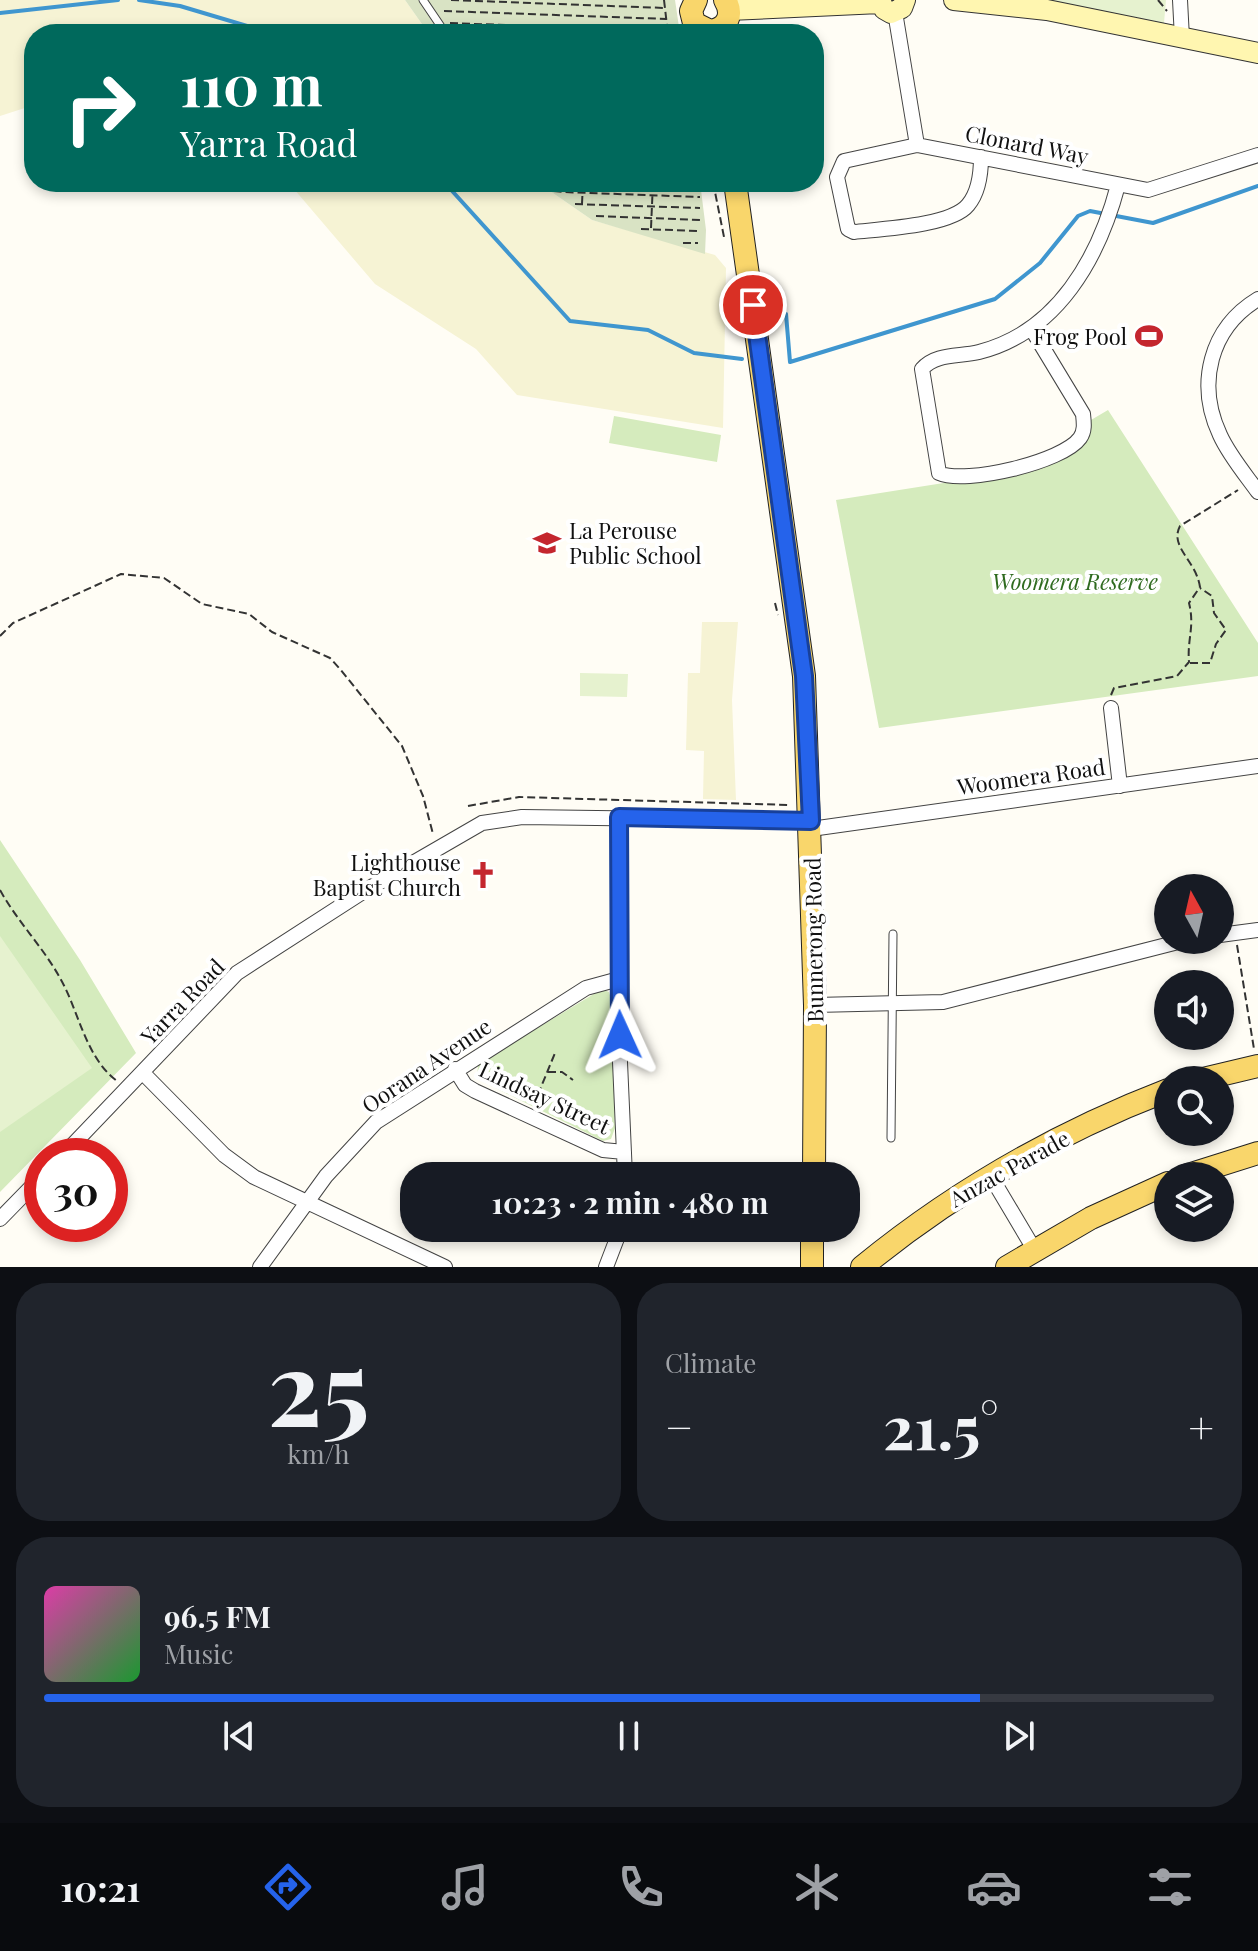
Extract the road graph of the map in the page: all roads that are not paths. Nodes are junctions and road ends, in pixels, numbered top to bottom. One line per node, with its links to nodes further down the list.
1 (423, 0): 8 (lane)
2 (696, 0): 9 (main road)
3 (919, 0): 6 (street)
4 (954, 0): 11 (street)
5 (1180, 0): 11 (street)
6 (893, 3): 7 (street); 13 (street)
7 (727, 5): 10 (main road)
8 (439, 24)
9 (695, 24)
10 (724, 24)
11 (1182, 38): 12 (street)
12 (1258, 53)
13 (917, 145): 15 (street, Clonard Way); 15 (street)
14 (1258, 155): 16 (street, Clonard Way)
15 (981, 157): 16 (street, Clonard Way)
16 (1118, 185): 19 (street)
17 (736, 192): 25 (main road, Bunnerong Road)
18 (1258, 299): 20 (street)
19 (1031, 328): 19 (street)
20 (1254, 487)
21 (1111, 708): 23 (street)
22 (1258, 766): 23 (street, Woomera Road)
23 (1120, 786): 25 (street, Woomera Road)
24 (619, 817): 25 (street, Yarra Road); 30 (street); 36 (street, Yarra Road)
25 (811, 825): 32 (main road, Bunnerong Road)
26 (1258, 930): 27 (street)
27 (1234, 933)
28 (893, 934): 31 (lane)
29 (1154, 948): 31 (street)
30 (619, 979): 35 (street, Oorana Avenue); 40 (street)
31 (891, 1004): 32 (street); 39 (lane)
32 (815, 1005): 43 (main road, Bunnerong Road)
33 (1257, 1060): 34 (main road)
34 (1234, 1068)
35 (455, 1069): 40 (street, Lindsay Street); 48 (street, Oorana Avenue)
36 (143, 1073): 38 (street, Yarra Road); 48 (street)
37 (1154, 1096): 45 (main road, Anzac Parade)
38 (80, 1138)
39 (891, 1138)
40 (624, 1152): 42 (street)
41 (1258, 1153): 44 (main road)
42 (624, 1162)
43 (814, 1162)
44 (1229, 1162)
45 (990, 1175): 52 (street); 57 (main road, Anzac Parade)
46 (1154, 1189): 52 (main road)
47 (24, 1194): 49 (street)
48 (306, 1203): 53 (street); 54 (street, Oorana Avenue)
49 (0, 1219)
50 (616, 1242): 55 (street)
51 (812, 1242): 56 (main road)
52 (1034, 1249): 58 (main road)
53 (438, 1266)
54 (260, 1267)
55 (606, 1267)
56 (812, 1267)
57 (862, 1267)
58 (1007, 1267)

